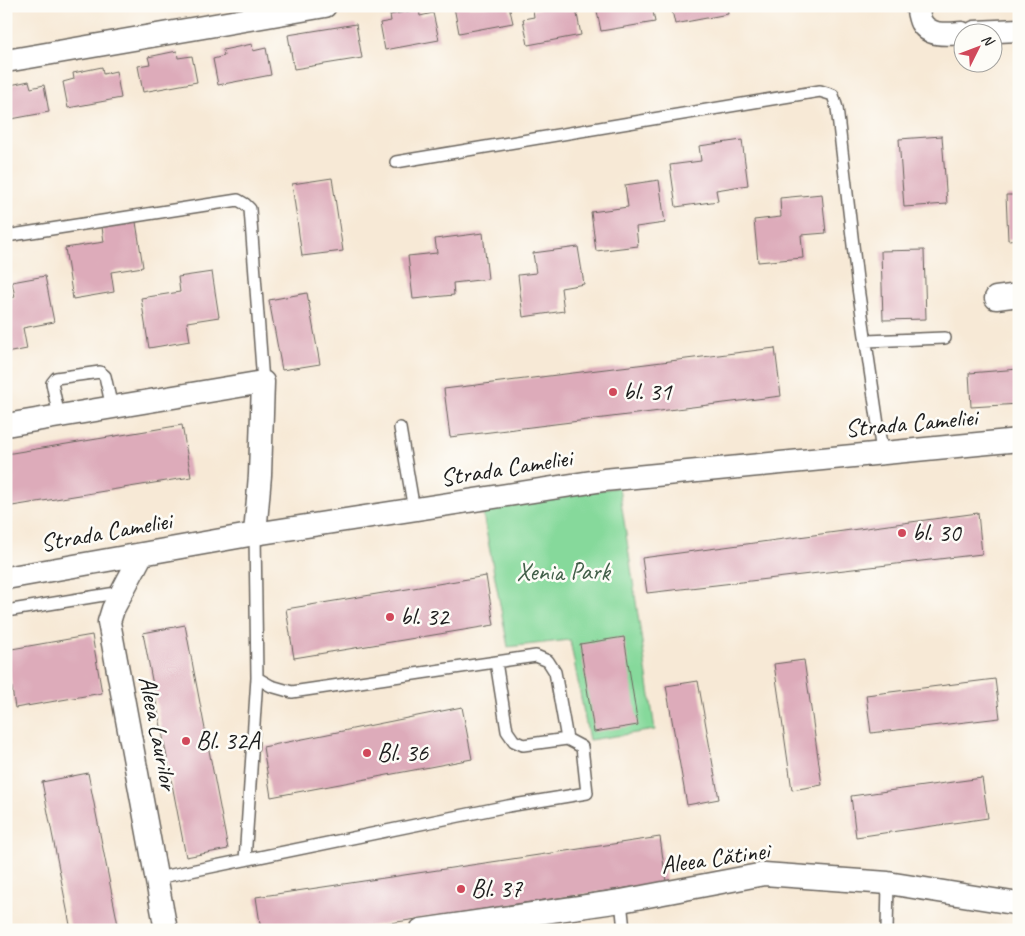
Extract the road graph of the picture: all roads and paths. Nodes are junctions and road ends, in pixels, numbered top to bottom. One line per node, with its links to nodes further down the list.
1 (325, 6): 6 (street)
2 (916, 6): 5 (street)
3 (1019, 30): 4 (street)
4 (1002, 31)
5 (952, 33)
6 (6, 61)
7 (396, 162): 12 (lane)
8 (6, 236): 13 (lane)
9 (1019, 295): 10 (street)
10 (996, 298)
11 (945, 338): 12 (lane)
12 (866, 342): 19 (lane)
13 (263, 382): 14 (street); 21 (street)
14 (112, 408): 15 (street); 15 (lane)
15 (59, 417): 16 (street)
16 (6, 425)
17 (400, 428): 20 (lane)
18 (1019, 440): 19 (street, Strada Cameliei)
19 (882, 452): 20 (street, Strada Cameliei)
20 (414, 510): 21 (street, Strada Cameliei)
21 (255, 534): 22 (street, Strada Cameliei); 27 (lane)
22 (142, 554): 23 (street, Strada Cameliei); 24 (street, Aleea Laurilor)
23 (6, 578)
24 (122, 592): 25 (lane); 30 (street, Aleea Laurilor)
25 (6, 611)
26 (496, 662): 27 (lane); 28 (lane); 28 (lane)
27 (257, 678): 29 (lane)
28 (566, 739): 29 (lane)
29 (245, 860): 30 (lane)
30 (158, 878): 34 (street, Aleea Laurilor)
31 (888, 883): 32 (street, Aleea Cătinei); 33 (street, Aleea Cătinei); 37 (lane)
32 (621, 901): 35 (street, Aleea Cătinei); 36 (lane)
33 (1019, 904)
34 (166, 930)
35 (423, 930)
36 (624, 930)
37 (887, 930)

